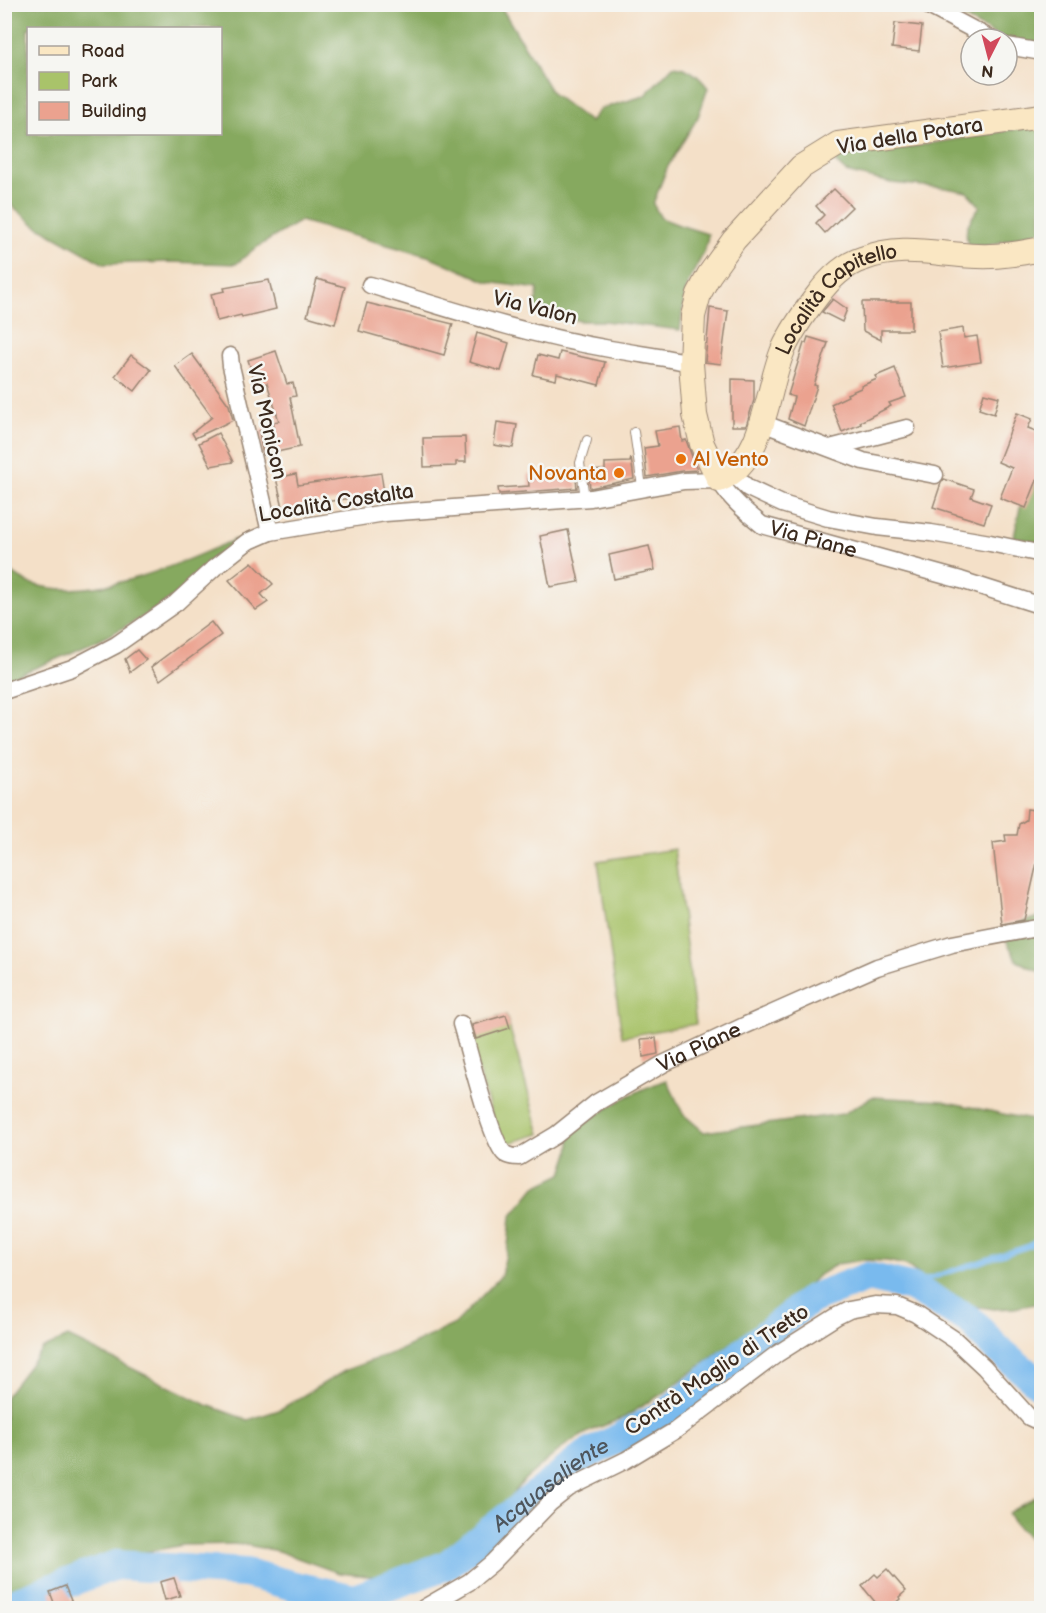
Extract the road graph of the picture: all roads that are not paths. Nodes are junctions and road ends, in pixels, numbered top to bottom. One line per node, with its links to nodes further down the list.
1 (925, 4): 2 (street)
2 (968, 27)
3 (1019, 48): 4 (street)
4 (1041, 52)
5 (1041, 116): 9 (street, Via della Potara)
6 (1041, 249): 10 (street, Località Capitello)
7 (370, 285): 9 (street, Via Valon)
8 (230, 356): 19 (street, Via Monicon)
9 (691, 363): 16 (street, Via Piane)
10 (762, 423): 14 (street); 16 (street, Località Capitello)
11 (906, 428): 14 (street)
12 (634, 432): 17 (lane)
13 (587, 440): 18 (lane)
14 (830, 448): 15 (street)
15 (936, 475)
16 (725, 476): 17 (street, Località Costalta); 20 (street, Via Piane); 21 (street, Via Piane)
17 (642, 487): 18 (street, Località Costalta)
18 (585, 498): 19 (street, Località Costalta)
19 (270, 532): 22 (street, Località Costalta)
20 (1041, 554)
21 (1041, 606)
22 (4, 691)
23 (1041, 927): 24 (street, Via Piane)
24 (461, 1024)
25 (1041, 1423): 26 (street, Contrà Maglio di Tretto)
26 (424, 1608)

